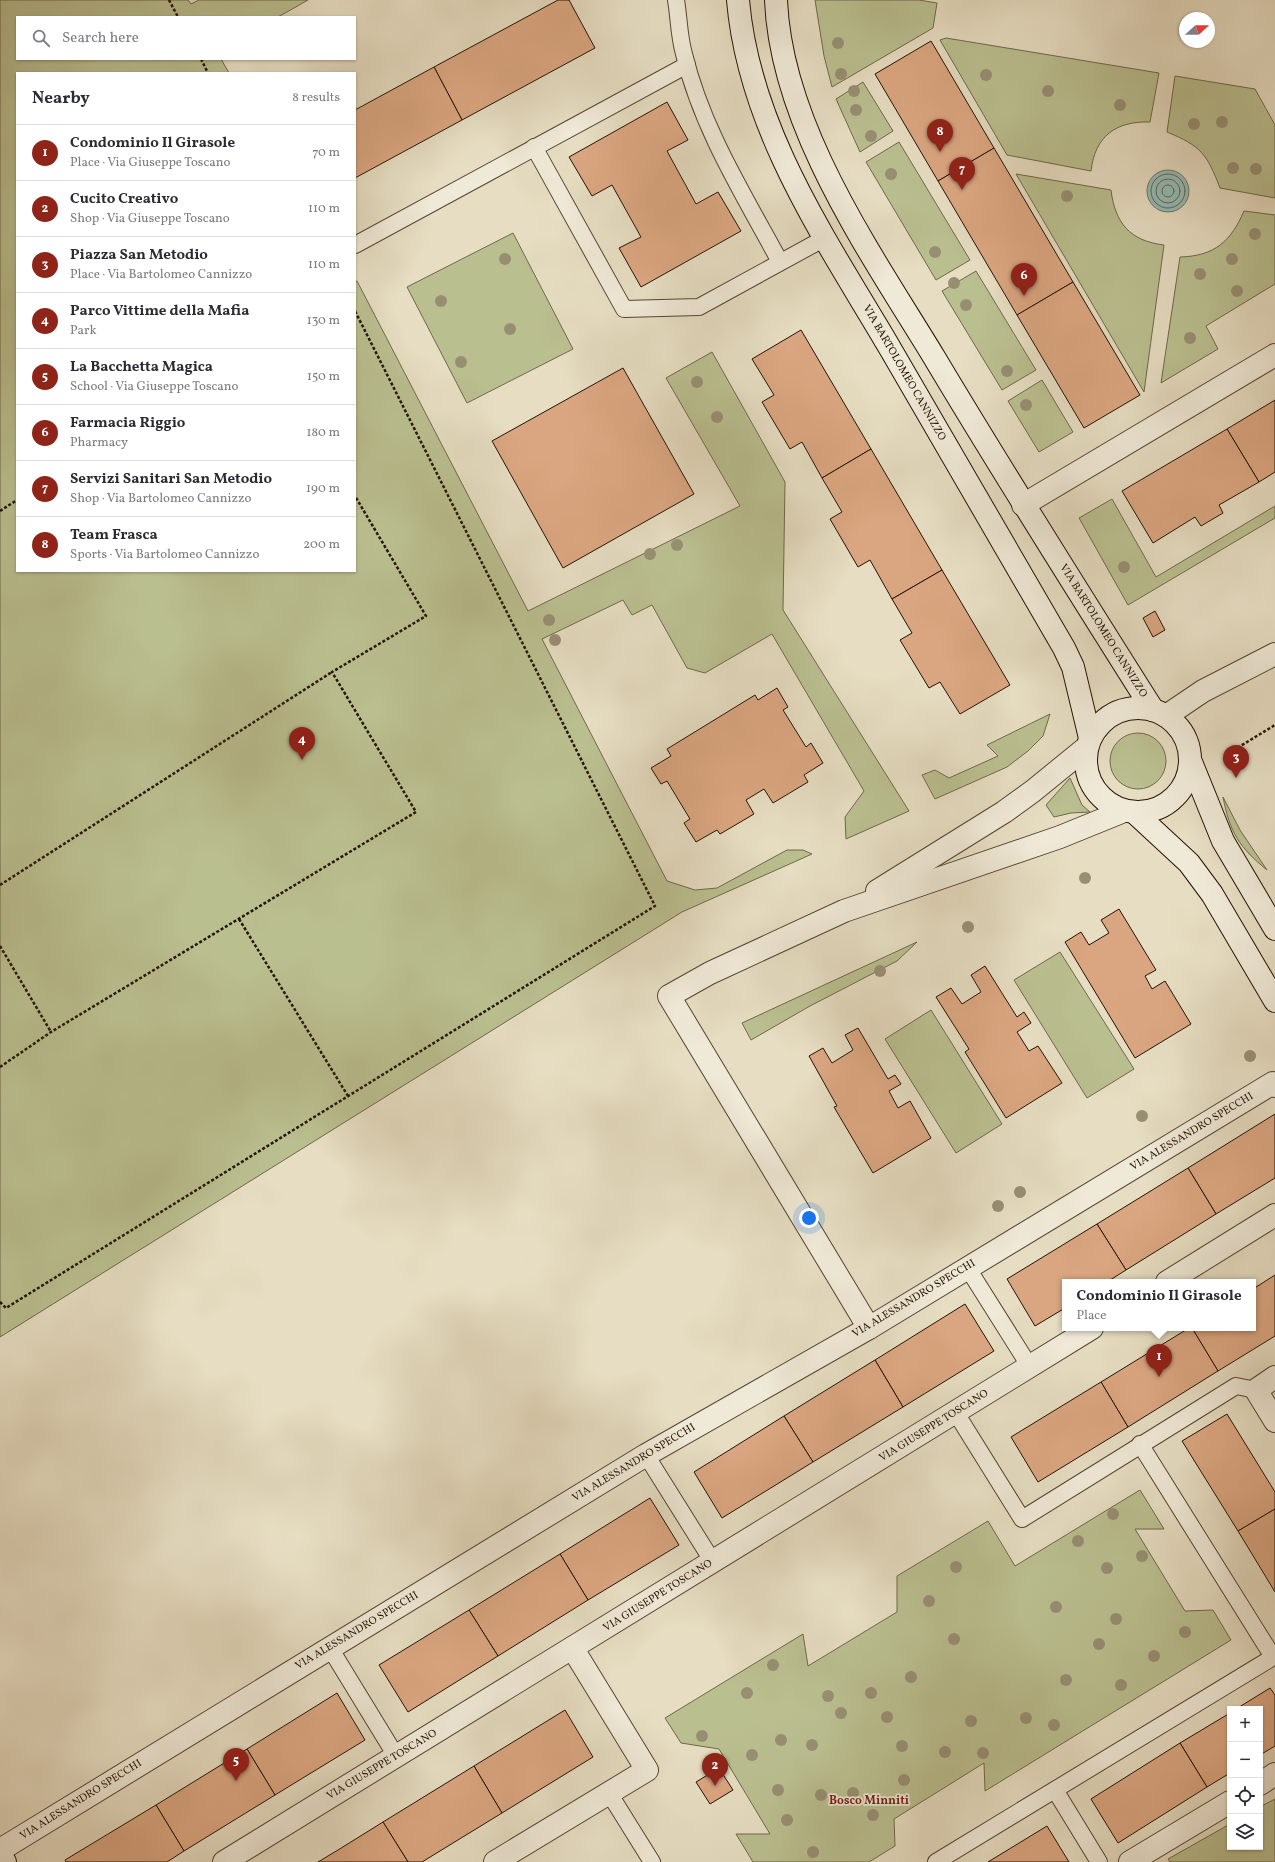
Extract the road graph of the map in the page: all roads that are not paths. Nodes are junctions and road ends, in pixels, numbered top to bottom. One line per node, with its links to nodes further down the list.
1 (676, 0): 4 (lane)
2 (738, 0): 6 (street, VIA BARTOLOMEO CANNIZZO)
3 (776, 0): 10 (street, VIA BARTOLOMEO CANNIZZO)
4 (687, 65): 5 (lane); 8 (lane)
5 (534, 147): 7 (lane); 8 (lane)
6 (825, 238): 8 (lane); 13 (street, VIA BARTOLOMEO CANNIZZO)
7 (356, 244)
8 (780, 262)
9 (1275, 356): 10 (street)
10 (1023, 505): 12 (street, VIA BARTOLOMEO CANNIZZO)
11 (1275, 654): 12 (street)
12 (1160, 713): 13 (street); 14 (street)
13 (1089, 742): 15 (street); 16 (street)
14 (1191, 762): 15 (street); 17 (street)
15 (1129, 812): 16 (street); 18 (street)
16 (844, 911): 23 (street)
17 (1275, 929)
18 (1275, 1001)
19 (1274, 1085): 21 (street, VIA ALESSANDRO SPECCHI)
20 (1275, 1215): 22 (street)
21 (967, 1267): 23 (street, VIA ALESSANDRO SPECCHI); 25 (lane)
22 (1172, 1279)
23 (869, 1328): 31 (street, VIA ALESSANDRO SPECCHI)
24 (1087, 1331): 25 (street, VIA GIUSEPPE TOSCANO)
25 (1030, 1367): 28 (street, VIA GIUSEPPE TOSCANO)
26 (1275, 1377): 27 (street)
27 (1256, 1390): 29 (street); 30 (lane)
28 (956, 1413): 30 (lane); 32 (street, VIA GIUSEPPE TOSCANO)
29 (1275, 1421)
30 (1140, 1444): 35 (lane)
31 (646, 1455): 32 (lane); 33 (street, VIA ALESSANDRO SPECCHI)
32 (713, 1562): 34 (street, VIA GIUSEPPE TOSCANO)
33 (330, 1648): 36 (lane); 42 (street, VIA ALESSANDRO SPECCHI)
34 (573, 1649): 36 (street, VIA GIUSEPPE TOSCANO); 40 (street)
35 (1274, 1657): 39 (lane)
36 (396, 1756): 44 (street, VIA GIUSEPPE TOSCANO)
37 (1275, 1774): 38 (street)
38 (1263, 1782)
39 (1055, 1790): 47 (lane); 48 (lane)
40 (608, 1793): 45 (street); 46 (lane)
41 (1227, 1804): 49 (street)
42 (0, 1852): 43 (street)
43 (5, 1862)
44 (224, 1862)
45 (495, 1862)
46 (652, 1862)
47 (936, 1862)
48 (1099, 1862)
49 (1130, 1862)

